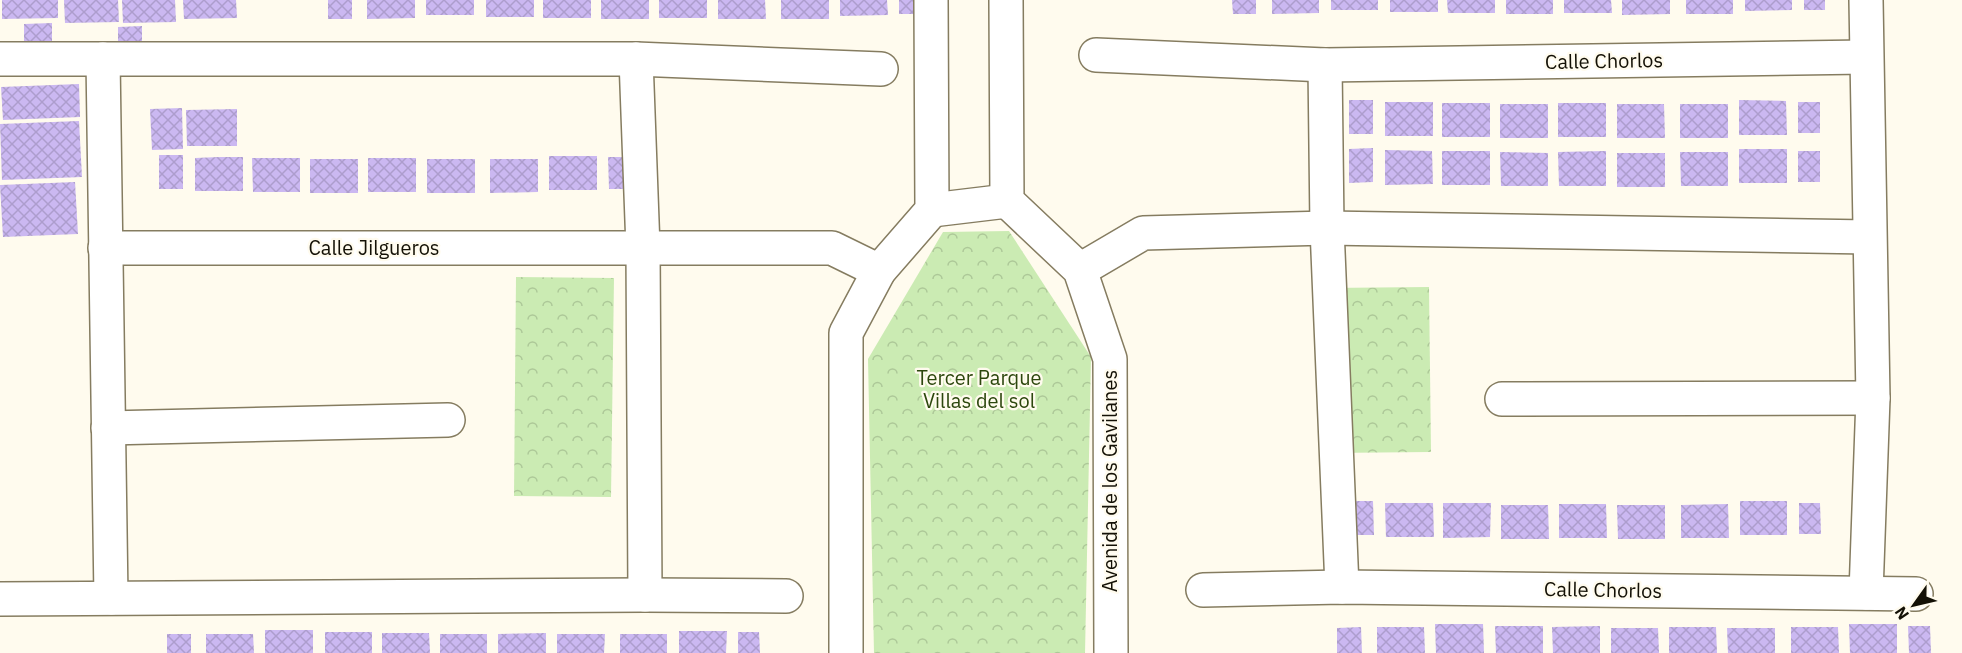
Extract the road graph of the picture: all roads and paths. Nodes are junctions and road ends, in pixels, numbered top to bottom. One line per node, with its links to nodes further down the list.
1 (931, 0): 12 (street)
2 (1006, 0): 11 (street)
3 (1866, 0): 5 (street)
4 (1096, 55): 9 (street, Calle Chorlos)
5 (1866, 57): 9 (street, Calle Chorlos); 14 (street)
6 (0, 59): 7 (street)
7 (103, 59): 8 (street); 15 (street)
8 (636, 59): 10 (street); 16 (street)
9 (1325, 65): 13 (street)
10 (881, 69)
11 (1008, 201): 12 (street); 17 (street, Avenida de los Gavilanes)
12 (932, 210): 18 (street)
13 (1327, 228): 14 (street); 17 (street); 23 (street)
14 (1869, 237): 19 (street)
15 (105, 248): 16 (street, Calle Jilgueros); 22 (street)
16 (643, 248): 18 (street, Calle Jilgueros); 27 (street)
17 (1080, 270): 32 (street, Avenida de los Gavilanes)
18 (879, 271): 31 (street)
19 (1873, 398): 20 (street); 25 (street)
20 (1502, 399)
21 (448, 420): 22 (street)
22 (108, 428): 29 (street)
23 (1342, 587): 24 (street, Calle Chorlos); 25 (street, Calle Chorlos)
24 (1203, 590)
25 (1866, 594): 26 (street, Calle Chorlos)
26 (1916, 594)
27 (645, 595): 28 (street); 29 (street)
28 (786, 596)
29 (111, 598): 30 (street)
30 (0, 599)
31 (846, 653)
32 (1111, 653)

